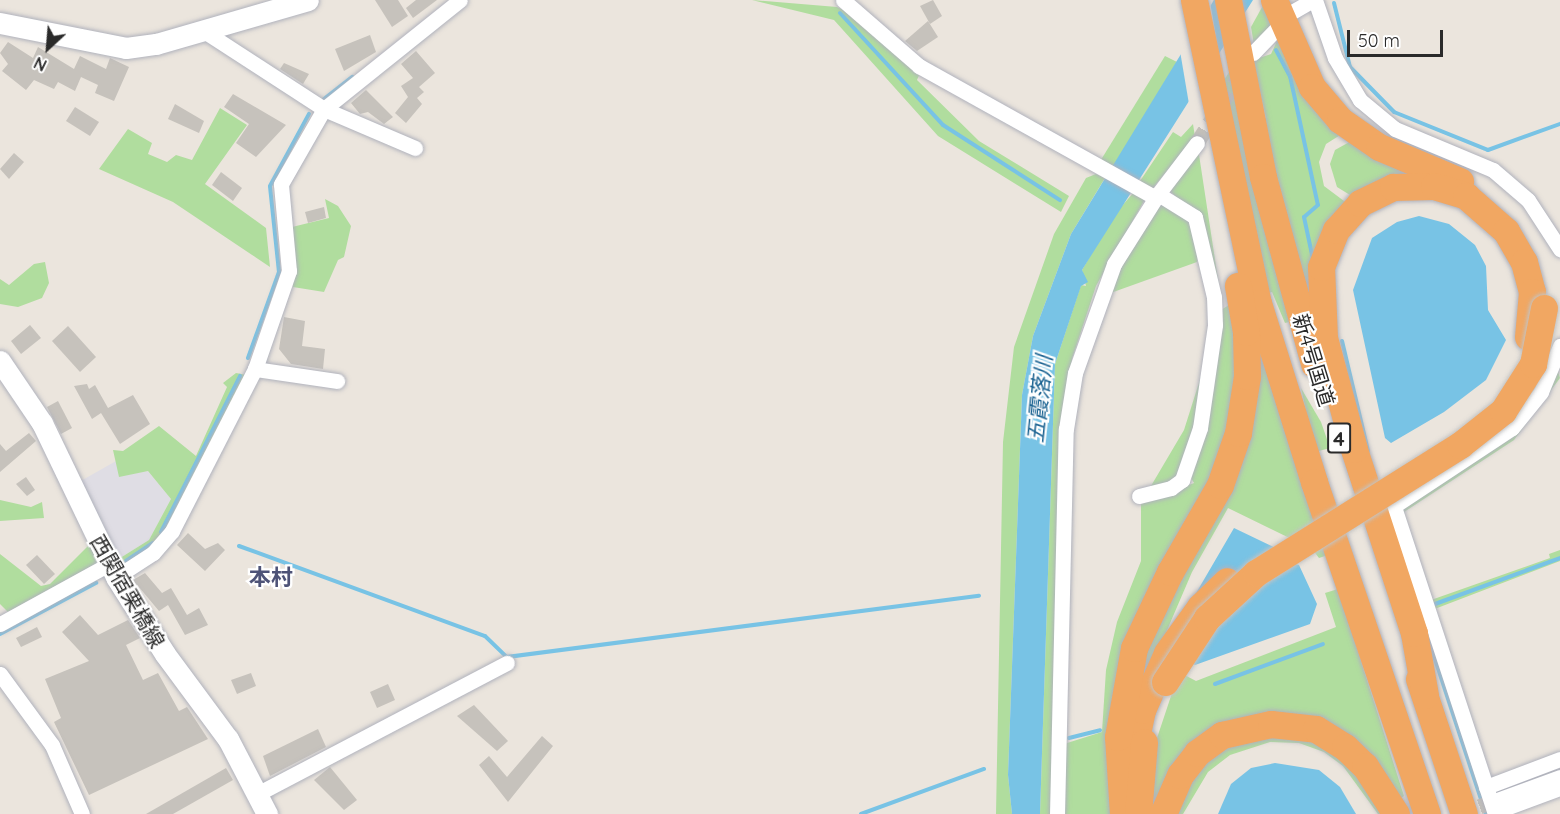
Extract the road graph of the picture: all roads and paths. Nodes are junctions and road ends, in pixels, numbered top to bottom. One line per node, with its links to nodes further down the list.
1 (308, 0): 8 (main road)
2 (460, 0): 11 (street)
3 (843, 0): 14 (street)
4 (1228, 0): 9 (highway, 新4号国道 / 4)
5 (1195, 2): 10 (highway, 新4号国道 / 4)
6 (1293, 5): 9 (street); 15 (street); 16 (highway)
7 (0, 23): 8 (main road)
8 (204, 31): 11 (street)
9 (1245, 54): 27 (highway, 新4号国道 / 4)
10 (1212, 97): 37 (highway); 41 (highway, 新4号国道 / 4)
11 (324, 108): 13 (street); 19 (street)
12 (1197, 143): 14 (street)
13 (415, 148)
14 (1152, 194): 21 (street); 36 (street)
15 (1560, 249)
16 (1538, 308): 26 (highway, bridge); 27 (highway)
17 (1560, 346): 30 (street)
18 (0, 361): 22 (main road, 西関宿栗橋線)
19 (255, 369): 20 (street); 22 (street)
20 (337, 381)
21 (1139, 496)
22 (113, 570): 23 (street); 32 (main road, 西関宿栗橋線)
23 (0, 624)
24 (507, 663): 32 (street)
25 (0, 674): 34 (street)
26 (1160, 679): 37 (highway); 38 (highway)
27 (1425, 695): 42 (highway, 新4号国道 / 4)
28 (1560, 759): 30 (street)
29 (1560, 777): 33 (street)
30 (1486, 787): 33 (street)
31 (1560, 788): 33 (street)
32 (259, 794): 35 (main road, 西関宿栗橋線)
33 (1496, 809)
34 (82, 814)
35 (267, 814)
36 (1057, 814)
37 (1126, 814)
38 (1138, 814)
39 (1163, 814): 40 (highway)
40 (1396, 814)
41 (1427, 814)
42 (1464, 814)

